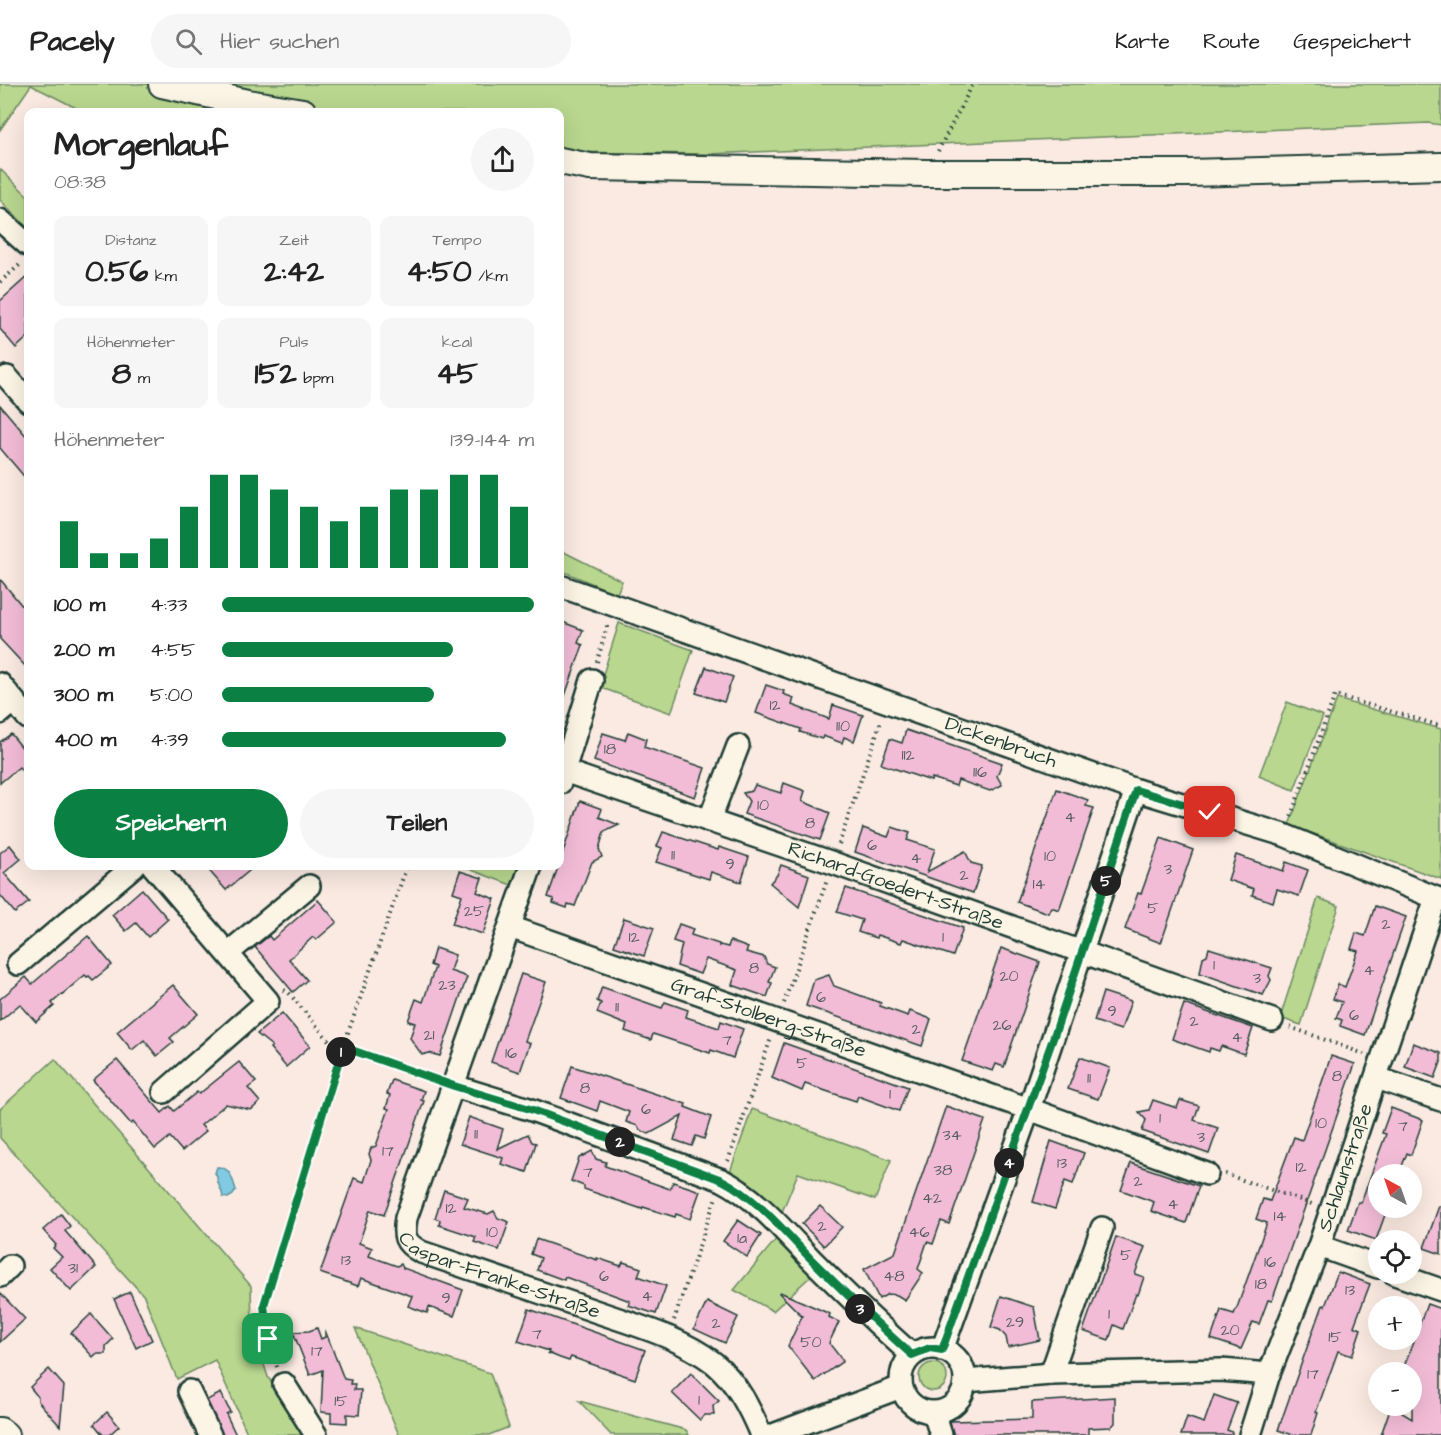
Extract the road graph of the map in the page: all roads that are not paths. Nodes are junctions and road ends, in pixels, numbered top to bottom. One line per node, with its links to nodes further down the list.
1 (162, 84): 2 (main road)
2 (279, 108)
3 (564, 162): 4 (main road)
4 (1441, 166)
5 (0, 220): 6 (street)
6 (24, 242)
7 (7, 377): 8 (street)
8 (24, 396)
9 (564, 587): 16 (street, Dickenbruch)
10 (592, 680): 14 (street)
11 (4, 699): 12 (street)
12 (24, 715)
13 (738, 746): 17 (street)
14 (564, 771)
15 (564, 778): 17 (street, Richard-Goedert-Straße)
16 (1136, 790): 22 (street, Dickenbruch); 24 (street)
17 (709, 822): 24 (street, Richard-Goedert-Straße)
18 (129, 870): 26 (street)
19 (156, 870): 25 (street)
20 (530, 870): 23 (street, Caspar-Franke-Straße)
21 (309, 886): 25 (street)
22 (1439, 899): 28 (street, Schlaunstraße)
23 (510, 927): 29 (street, Caspar-Franke-Straße); 32 (street, Graf-Stolberg-Straße)
24 (1083, 952): 27 (street, Richard-Goedert-Straße); 32 (street)
25 (228, 953): 30 (street)
26 (18, 964)
27 (1272, 1020)
28 (1379, 1069): 31 (street); 35 (street, Schlaunstraße)
29 (454, 1086): 40 (street); 52 (street, Caspar-Franke-Straße)
30 (164, 1092)
31 (1441, 1100)
32 (1029, 1109): 33 (street, Graf-Stolberg-Straße); 39 (street)
33 (1207, 1174)
34 (1102, 1227): 41 (street)
35 (1319, 1246): 36 (street); 42 (street, Schlaunstraße)
36 (1368, 1264)
37 (1422, 1283): 38 (street)
38 (1441, 1290)
39 (942, 1350): 40 (street); 43 (street)
40 (912, 1355): 45 (street)
41 (1051, 1374): 42 (street); 43 (street)
42 (1269, 1374): 55 (street, Schlaunstraße)
43 (965, 1381): 47 (street)
44 (284, 1384): 51 (street)
45 (901, 1388): 47 (street); 53 (street)
46 (189, 1391): 50 (street)
47 (934, 1413): 54 (street)
48 (0, 1431): 49 (main road)
49 (4, 1435)
50 (210, 1435)
51 (316, 1435)
52 (760, 1435)
53 (773, 1435)
54 (941, 1435)
55 (1250, 1435)

